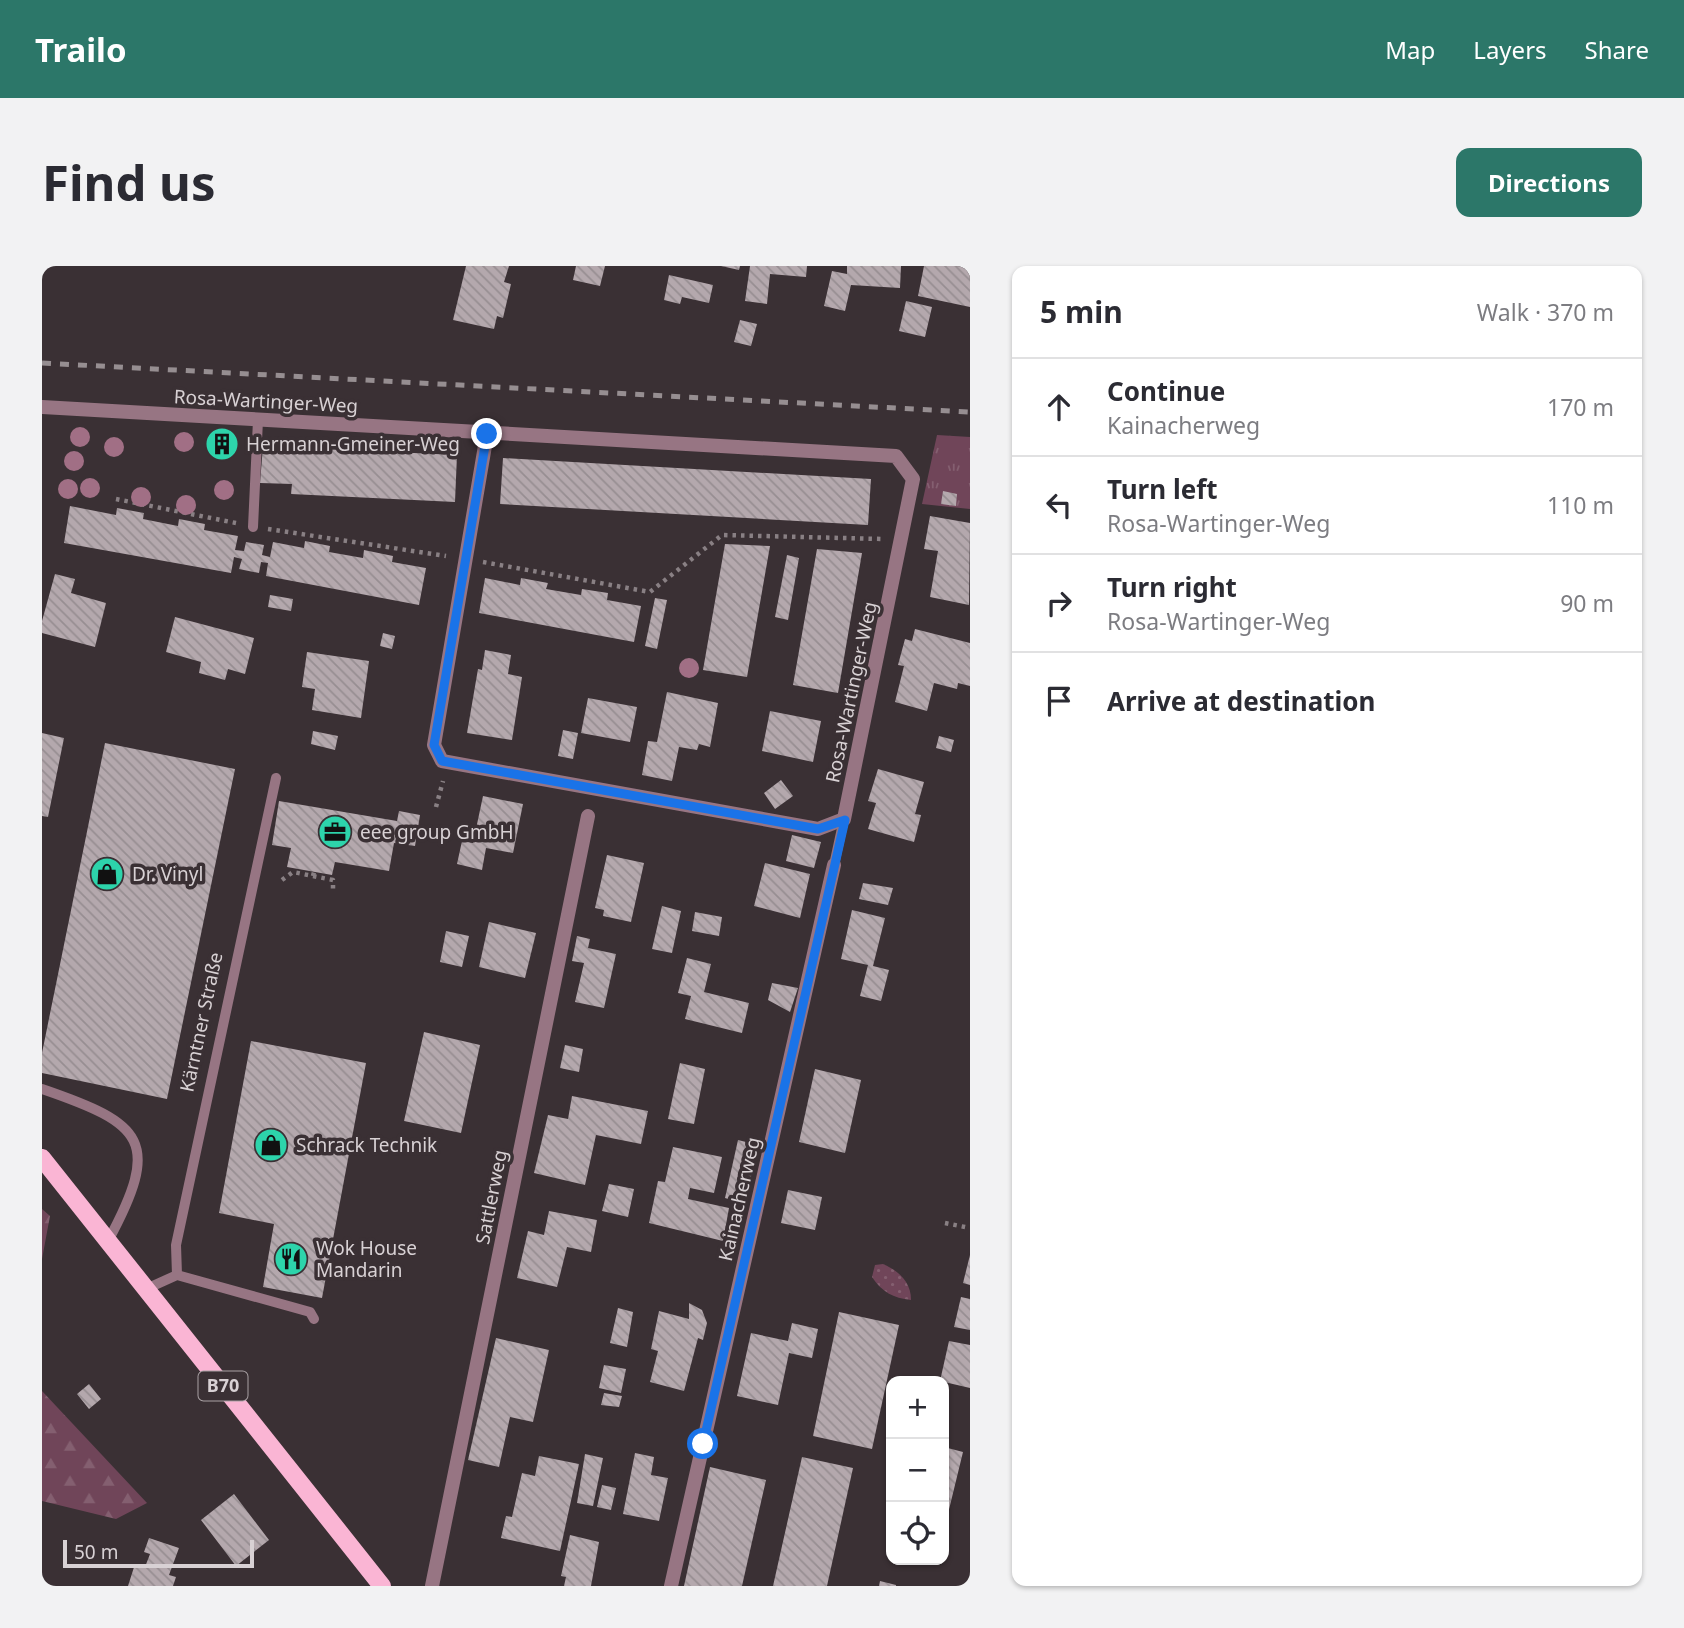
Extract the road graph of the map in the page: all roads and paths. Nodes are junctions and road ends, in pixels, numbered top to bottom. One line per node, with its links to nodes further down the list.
1 (42, 407): 2 (street, Rosa-Wartinger-Weg)
2 (258, 420): 3 (street, Rosa-Wartinger-Weg); 5 (lane)
3 (487, 434): 6 (street, Rosa-Wartinger-Weg); 7 (street)
4 (116, 499): 5 (path)
5 (253, 527): 7 (path)
6 (902, 540): 7 (path); 12 (street, Rosa-Wartinger-Weg)
7 (461, 559): 8 (street)
8 (446, 762): 10 (path); 12 (street)
9 (276, 778): 21 (lane, Kärntner Straße)
10 (436, 807)
11 (588, 816): 25 (street, Sattlerweg)
12 (845, 820): 13 (lane, Kainacherweg)
13 (834, 865): 26 (street, Kainacherweg)
14 (282, 880): 15 (path)
15 (333, 891)
16 (42, 1089): 20 (lane)
17 (42, 1158): 20 (main road, B70)
18 (944, 1223): 19 (path)
19 (970, 1228)
20 (108, 1241): 22 (main road, B70)
21 (177, 1275): 22 (lane); 23 (lane)
22 (146, 1289): 24 (main road, B70)
23 (314, 1319)
24 (382, 1586)
25 (432, 1586)
26 (671, 1586)

